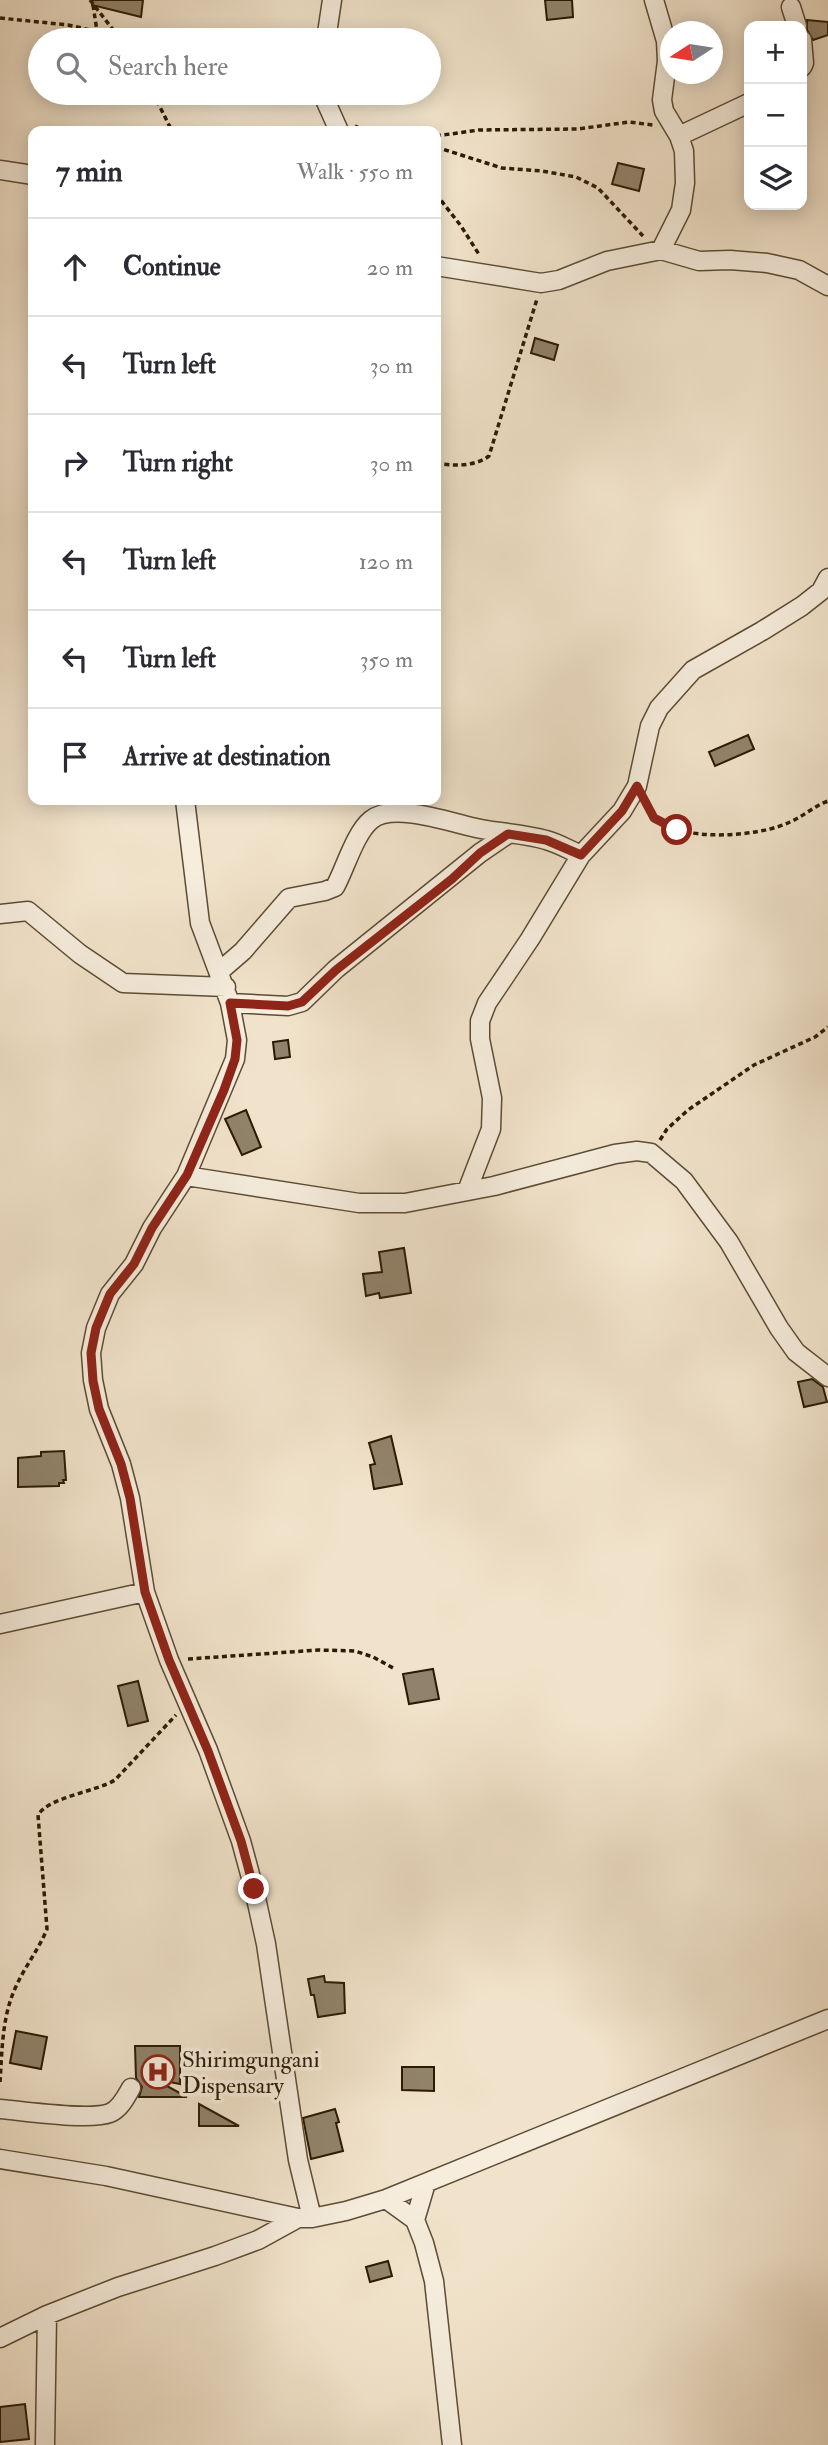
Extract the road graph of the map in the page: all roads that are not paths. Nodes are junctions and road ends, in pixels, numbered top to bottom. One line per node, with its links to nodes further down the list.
1 (332, 0): 5 (street)
2 (654, 0): 9 (street)
3 (792, 8): 4 (street)
4 (796, 21)
5 (328, 28)
6 (327, 105): 8 (street)
7 (744, 105): 9 (street)
8 (337, 126)
9 (676, 130): 12 (street)
10 (0, 170): 11 (street)
11 (28, 175)
12 (658, 251): 13 (street); 14 (street)
13 (441, 267)
14 (828, 285)
15 (828, 578): 18 (street)
16 (186, 805): 20 (street)
17 (508, 834): 18 (street); 20 (street); 20 (street)
18 (581, 855): 22 (street)
19 (0, 914): 20 (street)
20 (225, 987): 21 (street)
21 (187, 1175): 22 (street); 24 (street)
22 (467, 1191): 23 (street)
23 (828, 1377)
24 (145, 1592): 25 (street); 32 (street)
25 (0, 1624)
26 (828, 2019): 30 (street)
27 (131, 2088): 28 (street)
28 (0, 2109)
29 (0, 2159): 32 (street)
30 (426, 2183): 31 (street); 33 (street)
31 (386, 2199): 32 (street); 33 (street)
32 (305, 2218): 34 (street)
33 (415, 2220): 37 (street)
34 (47, 2315): 35 (street); 36 (street)
35 (0, 2338)
36 (45, 2445)
37 (452, 2445)

